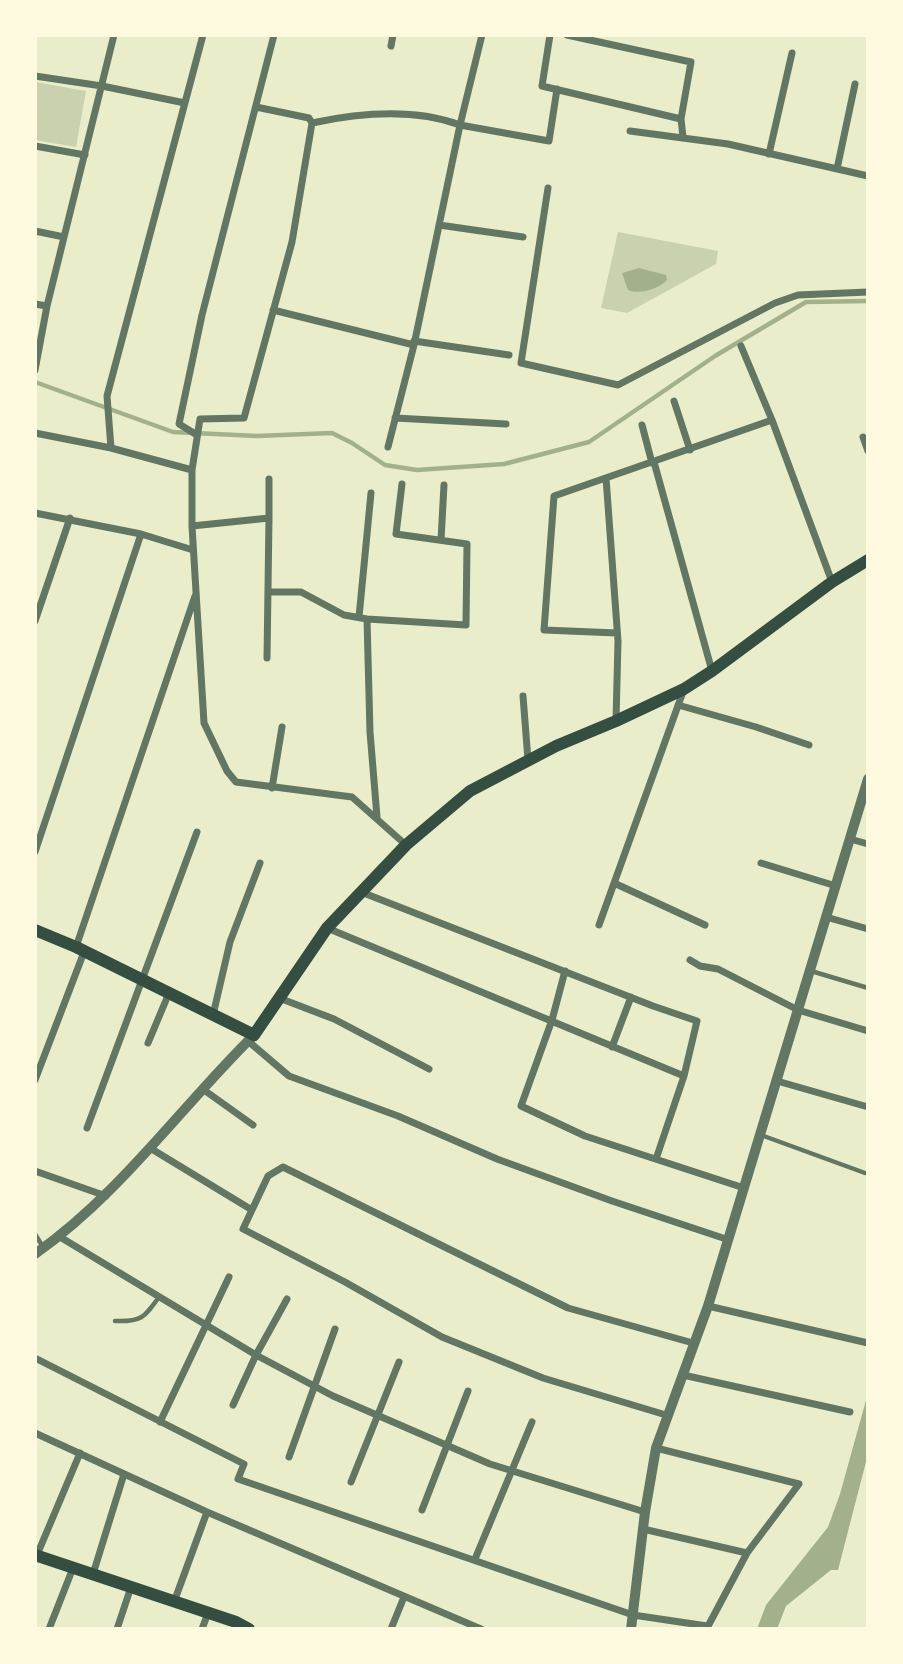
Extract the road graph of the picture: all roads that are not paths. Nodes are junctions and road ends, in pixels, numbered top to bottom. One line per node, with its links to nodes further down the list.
1 (114, 35): 12 (street)
2 (203, 35): 14 (street)
3 (274, 35): 15 (street)
4 (393, 35): 8 (street)
5 (482, 35): 18 (street)
6 (550, 35): 13 (street)
7 (567, 35): 16 (street)
8 (391, 46)
9 (792, 53): 22 (street)
10 (35, 76): 12 (street)
11 (855, 84): 24 (street)
12 (102, 86): 14 (street); 23 (street)
13 (557, 89): 16 (street); 18 (street)
14 (185, 103): 48 (street)
15 (256, 107): 17 (street); 45 (street)
16 (681, 119): 20 (street)
17 (312, 123): 18 (street); 34 (street)
18 (460, 125): 27 (street)
19 (630, 131): 20 (street)
20 (683, 136): 22 (street)
21 (35, 146): 23 (street)
22 (769, 154): 24 (street)
23 (85, 155): 29 (street)
24 (837, 169): 25 (street)
25 (868, 176)
26 (548, 188): 31 (street)
27 (439, 225): 30 (street); 35 (street)
28 (35, 231): 29 (street)
29 (64, 237): 33 (street)
30 (523, 237)
31 (868, 292)
32 (35, 304): 33 (street)
33 (47, 306): 38 (street)
34 (273, 310): 35 (street); 45 (street)
35 (414, 343): 37 (street); 40 (street)
36 (741, 346): 41 (street)
37 (509, 355)
38 (35, 370)
39 (674, 401): 49 (street)
40 (395, 418): 42 (street); 47 (street)
41 (772, 420): 49 (street); 66 (street)
42 (506, 424)
43 (642, 425): 51 (street)
44 (35, 433): 48 (street)
45 (197, 435): 52 (street)
46 (863, 437): 50 (street)
47 (388, 447)
48 (111, 448): 52 (street)
49 (690, 450): 51 (street)
50 (868, 451)
51 (653, 463): 53 (street); 73 (street)
52 (192, 470): 61 (street)
53 (606, 478): 71 (street); 71 (street)
54 (269, 479): 59 (street)
55 (402, 484): 63 (street)
56 (444, 485): 63 (street)
57 (371, 493): 70 (street)
58 (35, 513): 60 (street)
59 (269, 518): 61 (street); 67 (street)
60 (70, 519): 62 (street); 69 (street)
61 (192, 526): 64 (street)
62 (141, 534): 64 (street); 88 (street)
63 (441, 540): 70 (street)
64 (193, 550): 68 (street)
65 (868, 560): 66 (main road)
66 (832, 582): 73 (main road)
67 (268, 592): 70 (street); 72 (street)
68 (196, 593): 82 (street); 100 (street)
69 (36, 616)
70 (363, 618): 83 (street)
71 (617, 633): 77 (street)
72 (267, 658)
73 (712, 671): 74 (main road)
74 (684, 689): 76 (street); 77 (main road)
75 (523, 696): 80 (street)
76 (678, 705): 79 (street); 91 (street)
77 (616, 721): 80 (main road)
78 (282, 727): 82 (street)
79 (808, 745)
80 (528, 760): 87 (main road)
81 (868, 779): 85 (street)
82 (272, 788): 83 (street)
83 (377, 817): 87 (street)
84 (197, 832): 104 (street)
85 (850, 839): 86 (street); 92 (street)
86 (868, 844)
87 (406, 845): 93 (main road)
88 (35, 852)
89 (260, 863): 110 (street)
90 (761, 863): 92 (street)
91 (614, 883): 95 (street); 96 (street)
92 (835, 886): 94 (street)
93 (361, 892): 97 (main road); 103 (street)
94 (826, 917): 98 (street); 102 (street)
95 (599, 925)
96 (705, 925)
97 (327, 928): 108 (main road); 111 (street)
98 (868, 929)
99 (35, 930): 100 (main road)
100 (80, 949): 104 (main road); 118 (street)
101 (690, 960): 109 (street)
102 (810, 970): 105 (lane); 109 (street)
103 (565, 971): 107 (street); 111 (street)
104 (141, 980): 106 (main road); 123 (street)
105 (868, 988)
106 (169, 993): 110 (main road); 114 (street)
107 (631, 997): 115 (street); 117 (street)
108 (279, 998): 113 (main road); 116 (street)
109 (798, 1010): 112 (street); 119 (street)
110 (213, 1015): 113 (main road)
111 (552, 1020): 115 (street); 126 (street)
112 (868, 1031)
113 (251, 1038): 120 (street); 134 (street)
114 (148, 1044)
115 (612, 1046): 117 (street)
116 (429, 1069)
117 (684, 1076): 126 (street)
118 (35, 1080)
119 (777, 1080): 121 (street); 124 (street)
120 (204, 1090): 122 (street); 125 (street)
121 (868, 1107)
122 (253, 1125)
123 (87, 1128)
124 (760, 1135): 128 (lane); 129 (street)
125 (150, 1148): 130 (street); 131 (street)
126 (656, 1159): 129 (street)
127 (35, 1171): 130 (street)
128 (865, 1173)
129 (744, 1188): 134 (street)
130 (106, 1196): 133 (street)
131 (252, 1210): 143 (street); 153 (street)
132 (35, 1234): 135 (lane)
133 (60, 1237): 135 (street); 137 (street)
134 (729, 1240): 139 (street)
135 (39, 1251)
136 (229, 1277): 141 (street)
137 (159, 1297): 140 (lane); 141 (street)
138 (287, 1299): 145 (street)
139 (708, 1306): 143 (street); 144 (street)
140 (115, 1321)
141 (205, 1325): 145 (street); 155 (street)
142 (335, 1329): 149 (street)
143 (693, 1343): 148 (street)
144 (868, 1343)
145 (256, 1355): 149 (street); 151 (street)
146 (35, 1358): 155 (street)
147 (399, 1362): 154 (street)
148 (683, 1375): 152 (street); 153 (street)
149 (314, 1387): 154 (street); 161 (street)
150 (468, 1391): 158 (street)
151 (233, 1405)
152 (850, 1412)
153 (666, 1415): 159 (street)
154 (378, 1416): 158 (street); 164 (street)
155 (160, 1422): 171 (street)
156 (532, 1422): 162 (street)
157 (35, 1433): 160 (street)
158 (446, 1445): 162 (street); 165 (street)
159 (656, 1448): 166 (street); 169 (street)
160 (80, 1453): 163 (street); 170 (street)
161 (289, 1457)
162 (512, 1471): 166 (street); 171 (street)
163 (124, 1474): 167 (street); 173 (street)
164 (351, 1482)
165 (422, 1510)
166 (645, 1512): 168 (street)
167 (206, 1513): 175 (street); 176 (street)
168 (643, 1529): 169 (street); 178 (street)
169 (747, 1553): 179 (street)
170 (36, 1555): 172 (main road)
171 (475, 1559): 178 (street)
172 (73, 1568): 173 (main road); 180 (street)
173 (93, 1574): 174 (main road)
174 (131, 1587): 176 (main road); 181 (street)
175 (404, 1597): 184 (street); 185 (street)
176 (174, 1602): 177 (main road)
177 (208, 1613): 182 (street); 183 (main road)
178 (633, 1615): 179 (street); 186 (street)
179 (707, 1628): 187 (lane)
180 (49, 1629)
181 (117, 1629)
182 (202, 1629)
183 (249, 1629)
184 (390, 1629)
185 (481, 1629)
186 (631, 1629)
187 (716, 1629)

